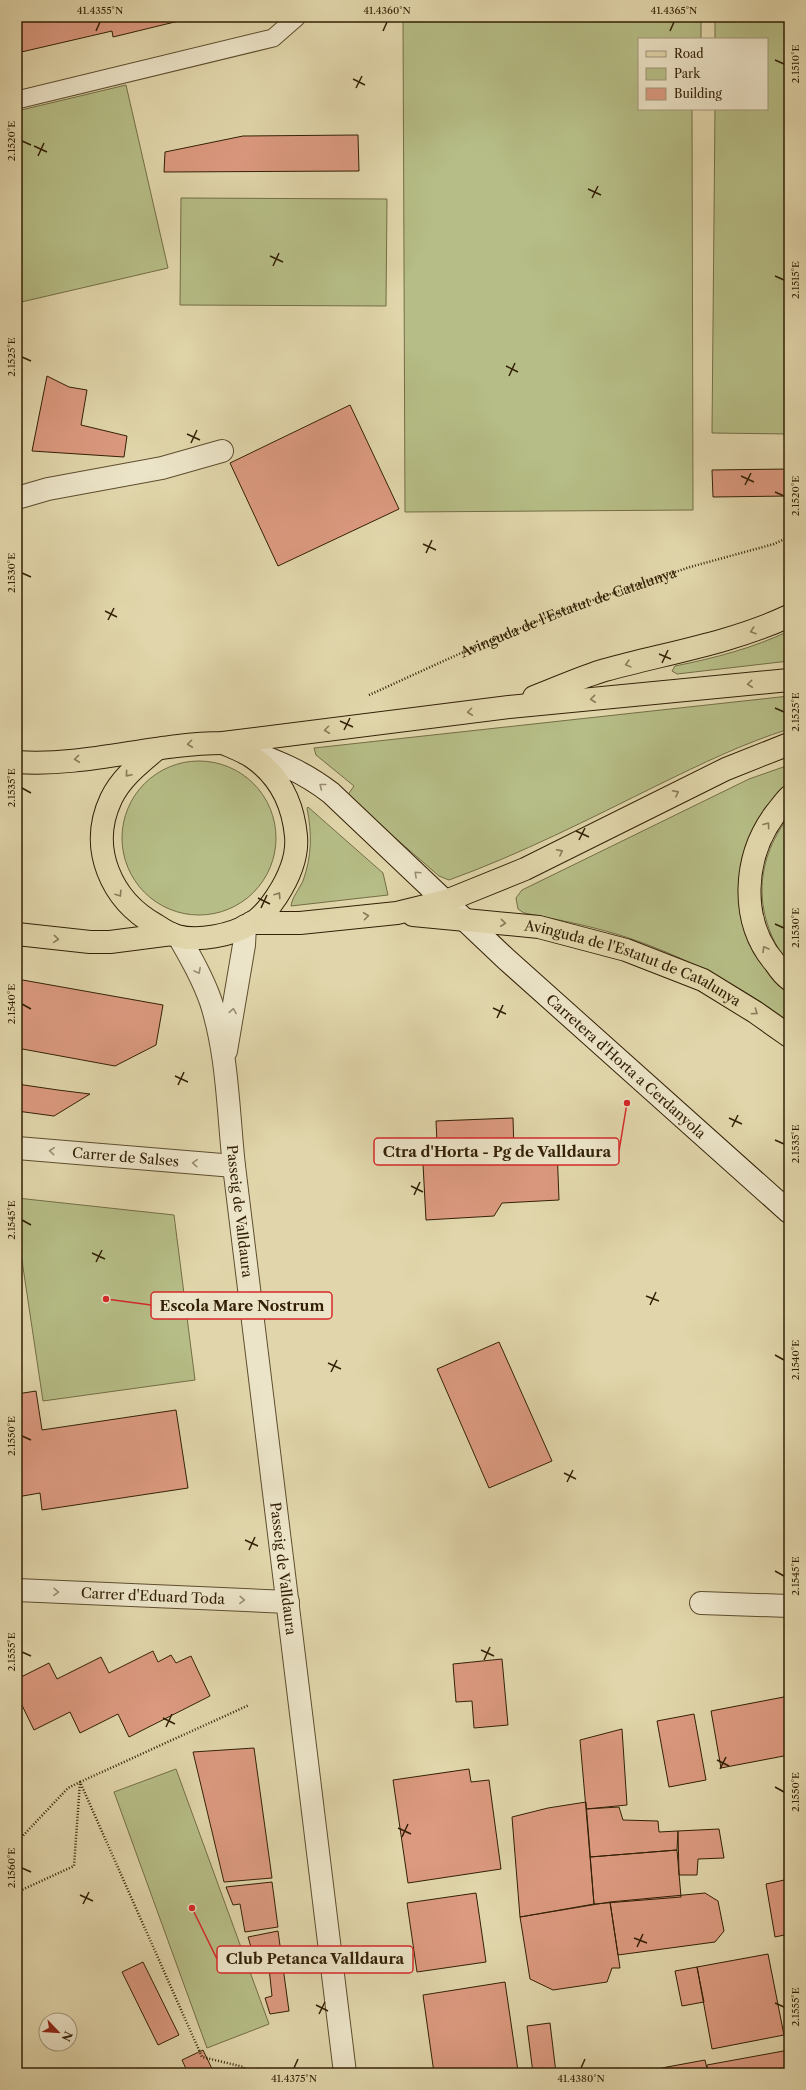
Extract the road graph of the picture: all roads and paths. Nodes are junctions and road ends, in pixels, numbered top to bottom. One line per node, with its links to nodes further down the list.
1 (298, 17): 2 (lane)
2 (17, 100)
3 (222, 451): 4 (street)
4 (17, 498)
5 (789, 537): 8 (path, Avinguda de l'Estatut de Catalunya)
6 (789, 616): 9 (main road, Avinguda de l'Estatut de Catalunya, one-way to 9)
7 (789, 680): 9 (main road, Avinguda de l'Estatut de Catalunya, one-way to 9)
8 (367, 696)
9 (509, 707): 10 (main road, Avinguda de l'Estatut de Catalunya, one-way to 10)
10 (223, 742): 12 (main road, Avinguda de l'Estatut de Catalunya, one-way to 12); 15 (street, Avinguda de l'Estatut de Catalunya, one-way to 10); 18 (main road, Avinguda de l'Estatut de Catalunya, one-way to 10)
11 (789, 744): 15 (main road, Avinguda de l'Estatut de Catalunya, one-way to 11)
12 (157, 749): 13 (main road, Avinguda de l'Estatut de Catalunya, one-way to 13); 20 (main road, Avinguda de l'Estatut de Catalunya, one-way to 20)
13 (17, 762)
14 (789, 797): 21 (main road, one-way to 14)
15 (446, 900): 16 (main road, Avinguda de l'Estatut de Catalunya); 17 (street, Avinguda de l'Estatut de Catalunya)
16 (397, 913): 17 (main road, Avinguda de l'Estatut de Catalunya); 18 (main road, Avinguda de l'Estatut de Catalunya, one-way to 16)
17 (464, 919): 22 (main road, Avinguda de l'Estatut de Catalunya, one-way to 22); 26 (street, Carretera d'Horta a Cerdanyola)
18 (248, 925): 20 (main road, Avinguda de l'Estatut de Catalunya); 23 (street, Passeig de Valldaura, one-way to 18)
19 (17, 934): 20 (main road, Avinguda de l'Estatut de Catalunya, one-way to 20)
20 (175, 935): 23 (street, Passeig de Valldaura, one-way to 23)
21 (789, 979)
22 (789, 1036)
23 (224, 1064): 25 (street, Passeig de Valldaura)
24 (17, 1148): 25 (street, Carrer de Salses, one-way to 24)
25 (234, 1166): 28 (street, Passeig de Valldaura)
26 (789, 1212)
27 (17, 1590): 28 (street, Carrer d'Eduard Toda, one-way to 28)
28 (288, 1602): 38 (street, Passeig de Valldaura)
29 (701, 1602): 30 (street)
30 (789, 1606)
31 (249, 1705): 32 (path)
32 (80, 1782): 33 (path); 34 (path); 37 (path)
33 (17, 1842)
34 (17, 1892)
35 (319, 2069): 36 (path)
36 (310, 2072)
37 (245, 2073)
38 (345, 2073)

